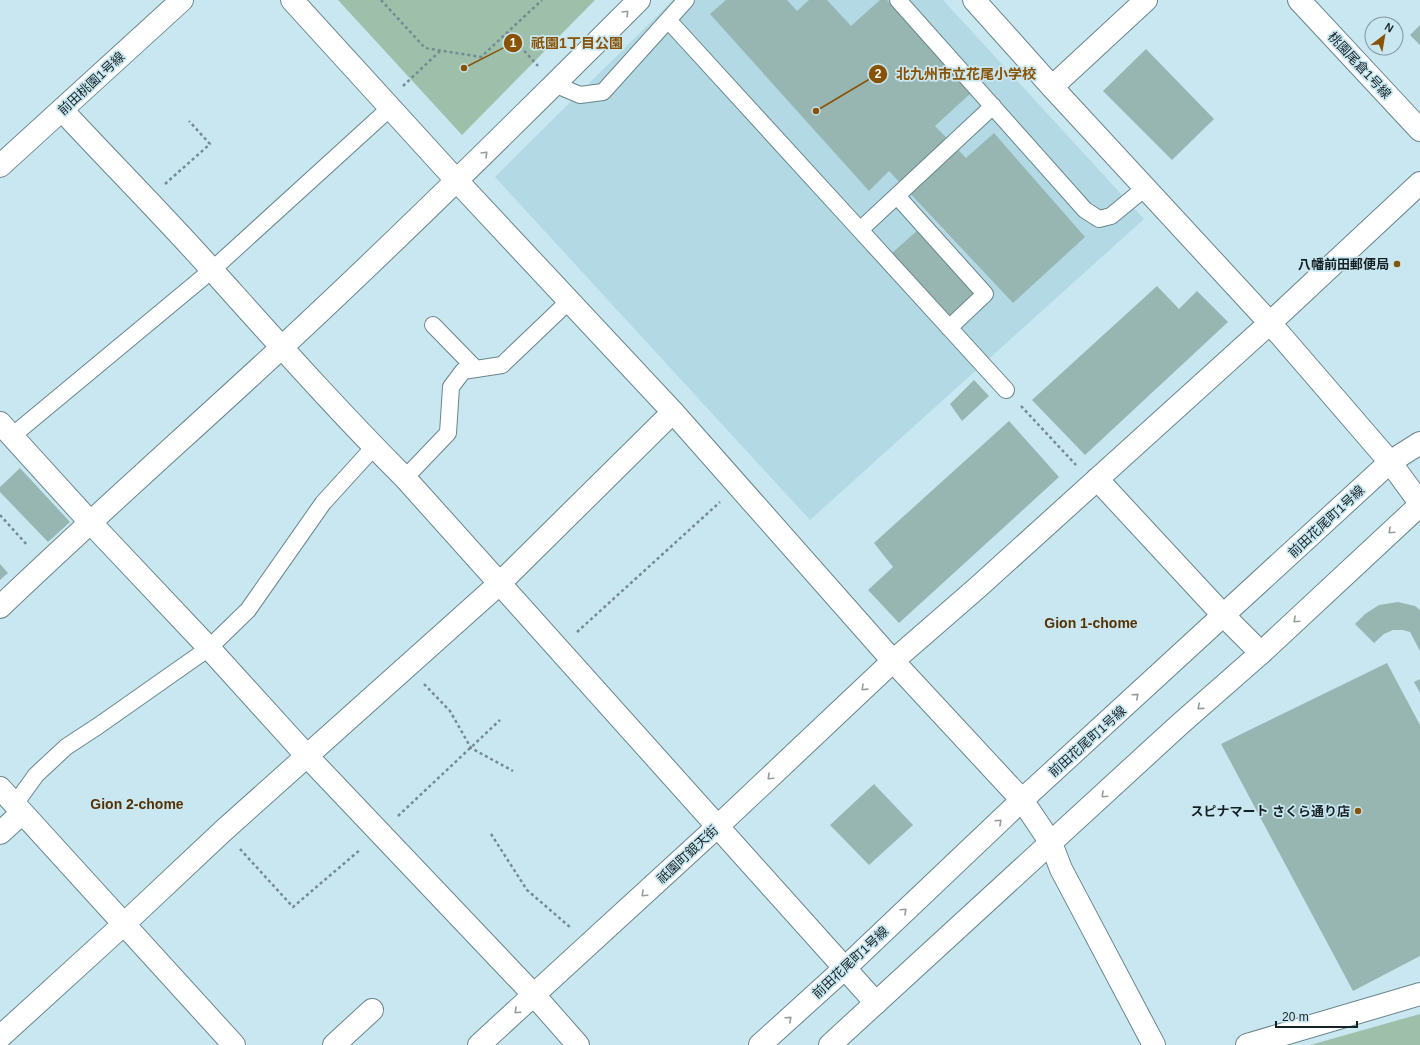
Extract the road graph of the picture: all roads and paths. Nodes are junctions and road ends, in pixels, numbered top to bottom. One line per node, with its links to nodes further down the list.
1 (182, 0): 18 (street, 前田桃園1号線)
2 (292, 0): 16 (street)
3 (381, 0): 13 (path)
4 (542, 0): 12 (path)
5 (639, 0): 14 (street, one-way to 5)
6 (686, 0): 11 (lane)
7 (898, 0): 17 (lane)
8 (974, 0): 15 (street)
9 (1146, 0): 15 (street)
10 (1299, 0): 20 (street, 桃園尾倉1号線)
11 (668, 20): 14 (lane); 27 (lane)
12 (508, 33): 13 (path); 14 (path)
13 (441, 51): 16 (path)
14 (554, 84): 22 (street, one-way to 14)
15 (1052, 87): 24 (street)
16 (388, 106): 22 (street); 28 (lane)
17 (993, 106): 24 (lane); 25 (lane)
18 (62, 110): 21 (street, 前田桃園1号線); 26 (street)
19 (189, 121): 26 (path)
20 (1420, 130)
21 (0, 166)
22 (457, 181): 29 (street); 33 (street)
23 (1420, 183): 30 (street, 祇園町銀天街)
24 (1145, 188): 30 (street)
25 (897, 196): 27 (lane); 32 (lane)
26 (147, 201): 28 (street)
27 (860, 230): 32 (lane)
28 (212, 270): 33 (street); 37 (lane)
29 (569, 301): 34 (lane); 36 (street)
30 (1270, 323): 40 (street); 42 (street, 祇園町銀天街)
31 (433, 325): 34 (lane)
32 (949, 328): 35 (lane)
33 (281, 348): 39 (street); 46 (street)
34 (476, 369): 41 (lane)
35 (1006, 390): 42 (path)
36 (674, 412): 43 (street); 48 (street)
37 (6, 430): 46 (street)
38 (1420, 443): 40 (street, 前田花尾町1号線)
39 (374, 447): 41 (street); 51 (lane)
40 (1390, 462): 44 (street); 50 (street, 前田花尾町1号線)
41 (404, 478): 48 (street)
42 (1095, 481): 50 (street); 54 (street, 祇園町銀天街)
43 (738, 486): 52 (path); 54 (street)
44 (1420, 504): 53 (street, one-way to 53)
45 (0, 515): 47 (path)
46 (90, 522): 49 (street); 51 (street)
47 (24, 541)
48 (499, 584): 52 (street); 55 (street)
49 (0, 607)
50 (1224, 616): 53 (street); 59 (street, 前田花尾町1号線, one-way to 50)
51 (209, 648): 56 (street); 60 (lane)
52 (558, 649): 61 (street)
53 (1261, 653): 64 (street, one-way to 64)
54 (893, 661): 59 (street); 61 (street, 祇園町銀天街, one-way to 61)
55 (408, 666): 56 (street); 57 (path)
56 (307, 756): 65 (street); 69 (street)
57 (513, 771)
58 (0, 788): 60 (street)
59 (1022, 800): 64 (street); 67 (street, 前田花尾町1号線, one-way to 59)
60 (18, 808): 62 (street); 65 (street)
61 (718, 826): 66 (street, 祇園町銀天街, one-way to 66); 67 (street)
62 (0, 833)
63 (491, 834): 66 (path)
64 (1051, 843): 70 (street); 79 (street)
65 (124, 924): 72 (street); 73 (street)
66 (590, 944): 69 (street, 祇園町銀天街)
67 (845, 968): 70 (street); 77 (street, 前田花尾町1号線, one-way to 67)
68 (1420, 994): 80 (street)
69 (534, 995): 75 (street, 祇園町銀天街, one-way to 75); 76 (street)
70 (876, 1003): 78 (street)
71 (372, 1010): 74 (street)
72 (0, 1037)
73 (234, 1045)
74 (334, 1045)
75 (479, 1045)
76 (578, 1045)
77 (760, 1045)
78 (830, 1045)
79 (1154, 1045)
80 (1247, 1045)

